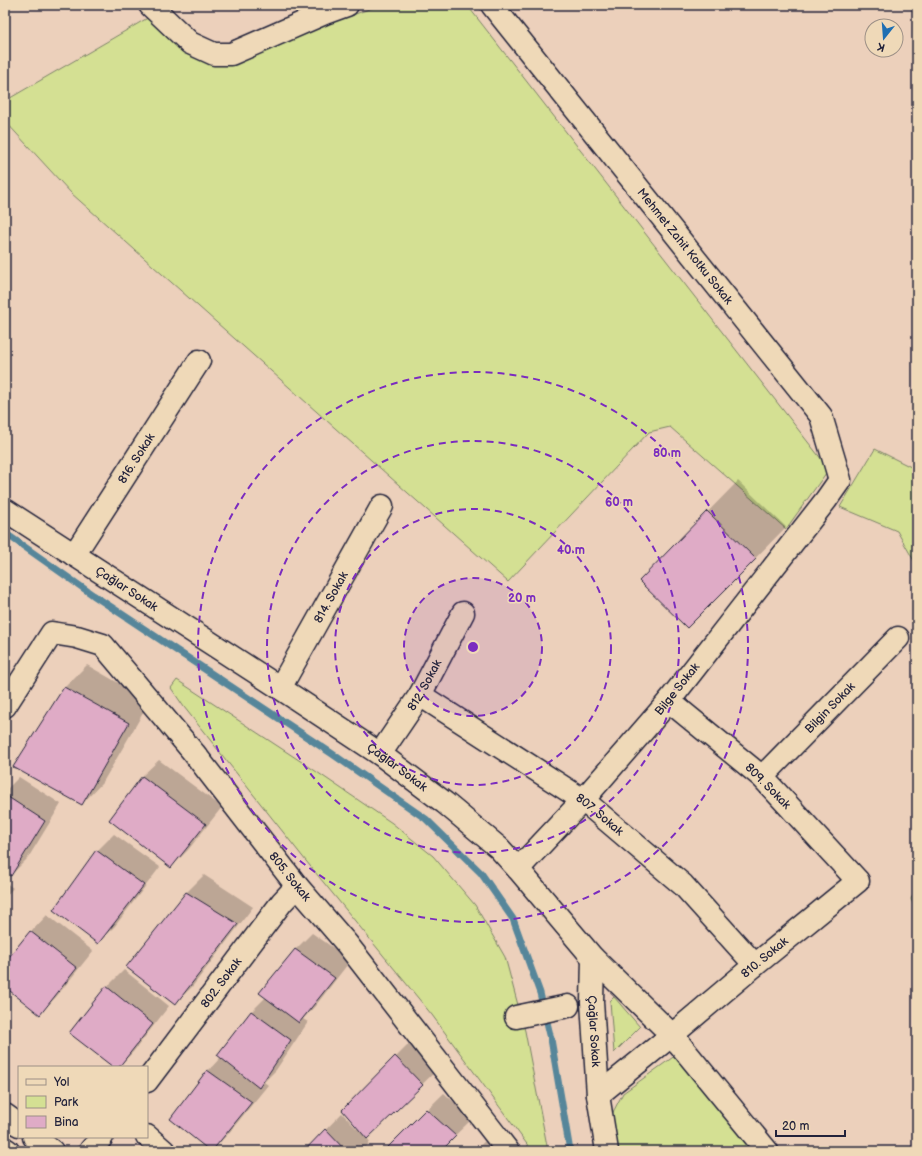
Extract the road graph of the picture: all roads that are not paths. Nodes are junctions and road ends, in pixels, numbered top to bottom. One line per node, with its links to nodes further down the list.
1 (150, 5): 4 (street)
2 (347, 5): 4 (street)
3 (492, 5): 6 (street, Mehmet Zahit Kotku Sokak)
4 (323, 9)
5 (199, 361): 9 (street, 816. Sokak)
6 (826, 500): 14 (street, Bilge Sokak)
7 (382, 506): 12 (street, 814. Sokak)
8 (5, 510): 9 (street, Çağlar Sokak)
9 (74, 555): 12 (street, Çağlar Sokak)
10 (462, 613): 13 (street, 812. Sokak)
11 (898, 638): 17 (street, Bilgin Sokak)
12 (280, 688): 16 (street, Çağlar Sokak)
13 (420, 695): 16 (street, 812. Sokak); 18 (street, 807. Sokak)
14 (669, 701): 17 (street, 809. Sokak); 18 (street, Bilge Sokak)
15 (5, 706): 21 (street, 805. Sokak)
16 (380, 754): 19 (street, Çağlar Sokak)
17 (762, 777): 20 (street, 809. Sokak)
18 (583, 800): 19 (street, Bilge Sokak); 23 (street, 807. Sokak)
19 (518, 869): 22 (street, Çağlar Sokak)
20 (858, 882): 23 (street, 810. Sokak)
21 (297, 886): 27 (street, 802. Sokak); 39 (street, 805. Sokak)
22 (593, 958): 26 (street); 28 (street, Çağlar Sokak)
23 (754, 965): 26 (street, 810. Sokak)
24 (568, 1006): 25 (street)
25 (516, 1017)
26 (672, 1035): 28 (street, 810. Sokak); 41 (street)
27 (148, 1080)
28 (598, 1095): 40 (street, Çağlar Sokak)
29 (5, 1115): 30 (street)
30 (18, 1124)
31 (148, 1137): 38 (street)
32 (35, 1138): 36 (street)
33 (101, 1138): 37 (street)
34 (5, 1149): 35 (street)
35 (8, 1151)
36 (52, 1151)
37 (90, 1151)
38 (164, 1151)
39 (508, 1151)
40 (607, 1151)
41 (767, 1151)

